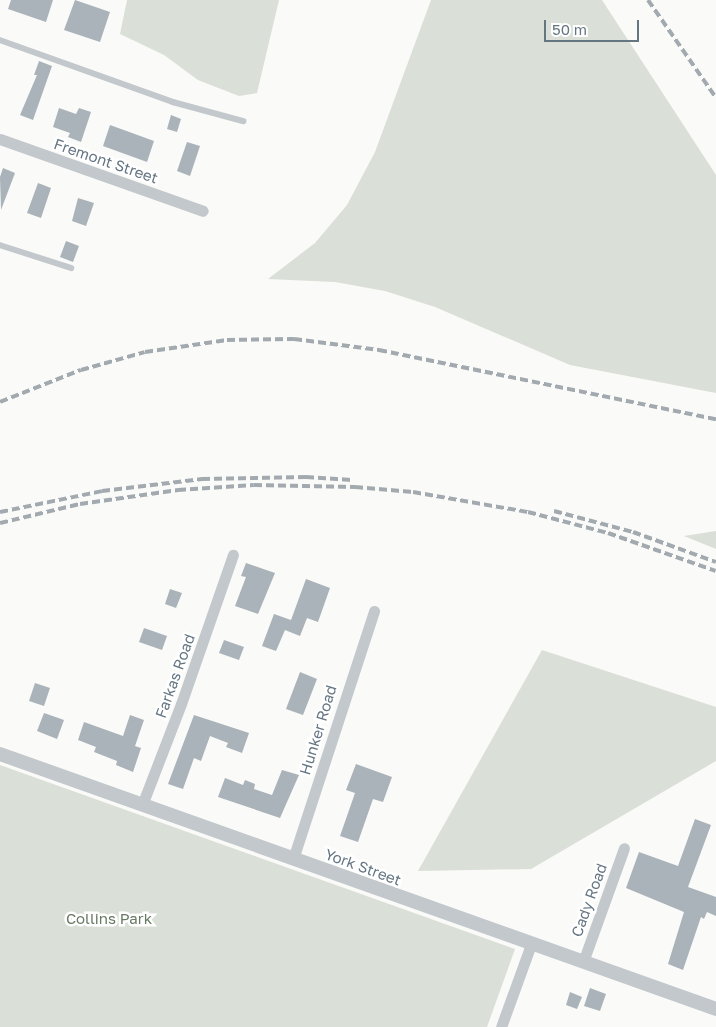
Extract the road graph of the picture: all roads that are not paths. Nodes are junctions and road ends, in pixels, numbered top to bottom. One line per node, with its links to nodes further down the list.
1 (0, 40): 2 (lane)
2 (242, 121)
3 (0, 139): 4 (street, Fremont Street)
4 (203, 211)
5 (0, 245): 6 (lane)
6 (71, 268)
7 (233, 555): 10 (street, Farkas Road)
8 (374, 611): 12 (street, Hunker Road)
9 (0, 754): 10 (street, York Street)
10 (142, 805): 12 (street, York Street)
11 (624, 848): 14 (street, Cady Road)
12 (293, 859): 13 (street, York Street)
13 (531, 944): 14 (street, York Street); 16 (street)
14 (583, 962): 15 (street, York Street)
15 (716, 1009)
16 (501, 1027)

